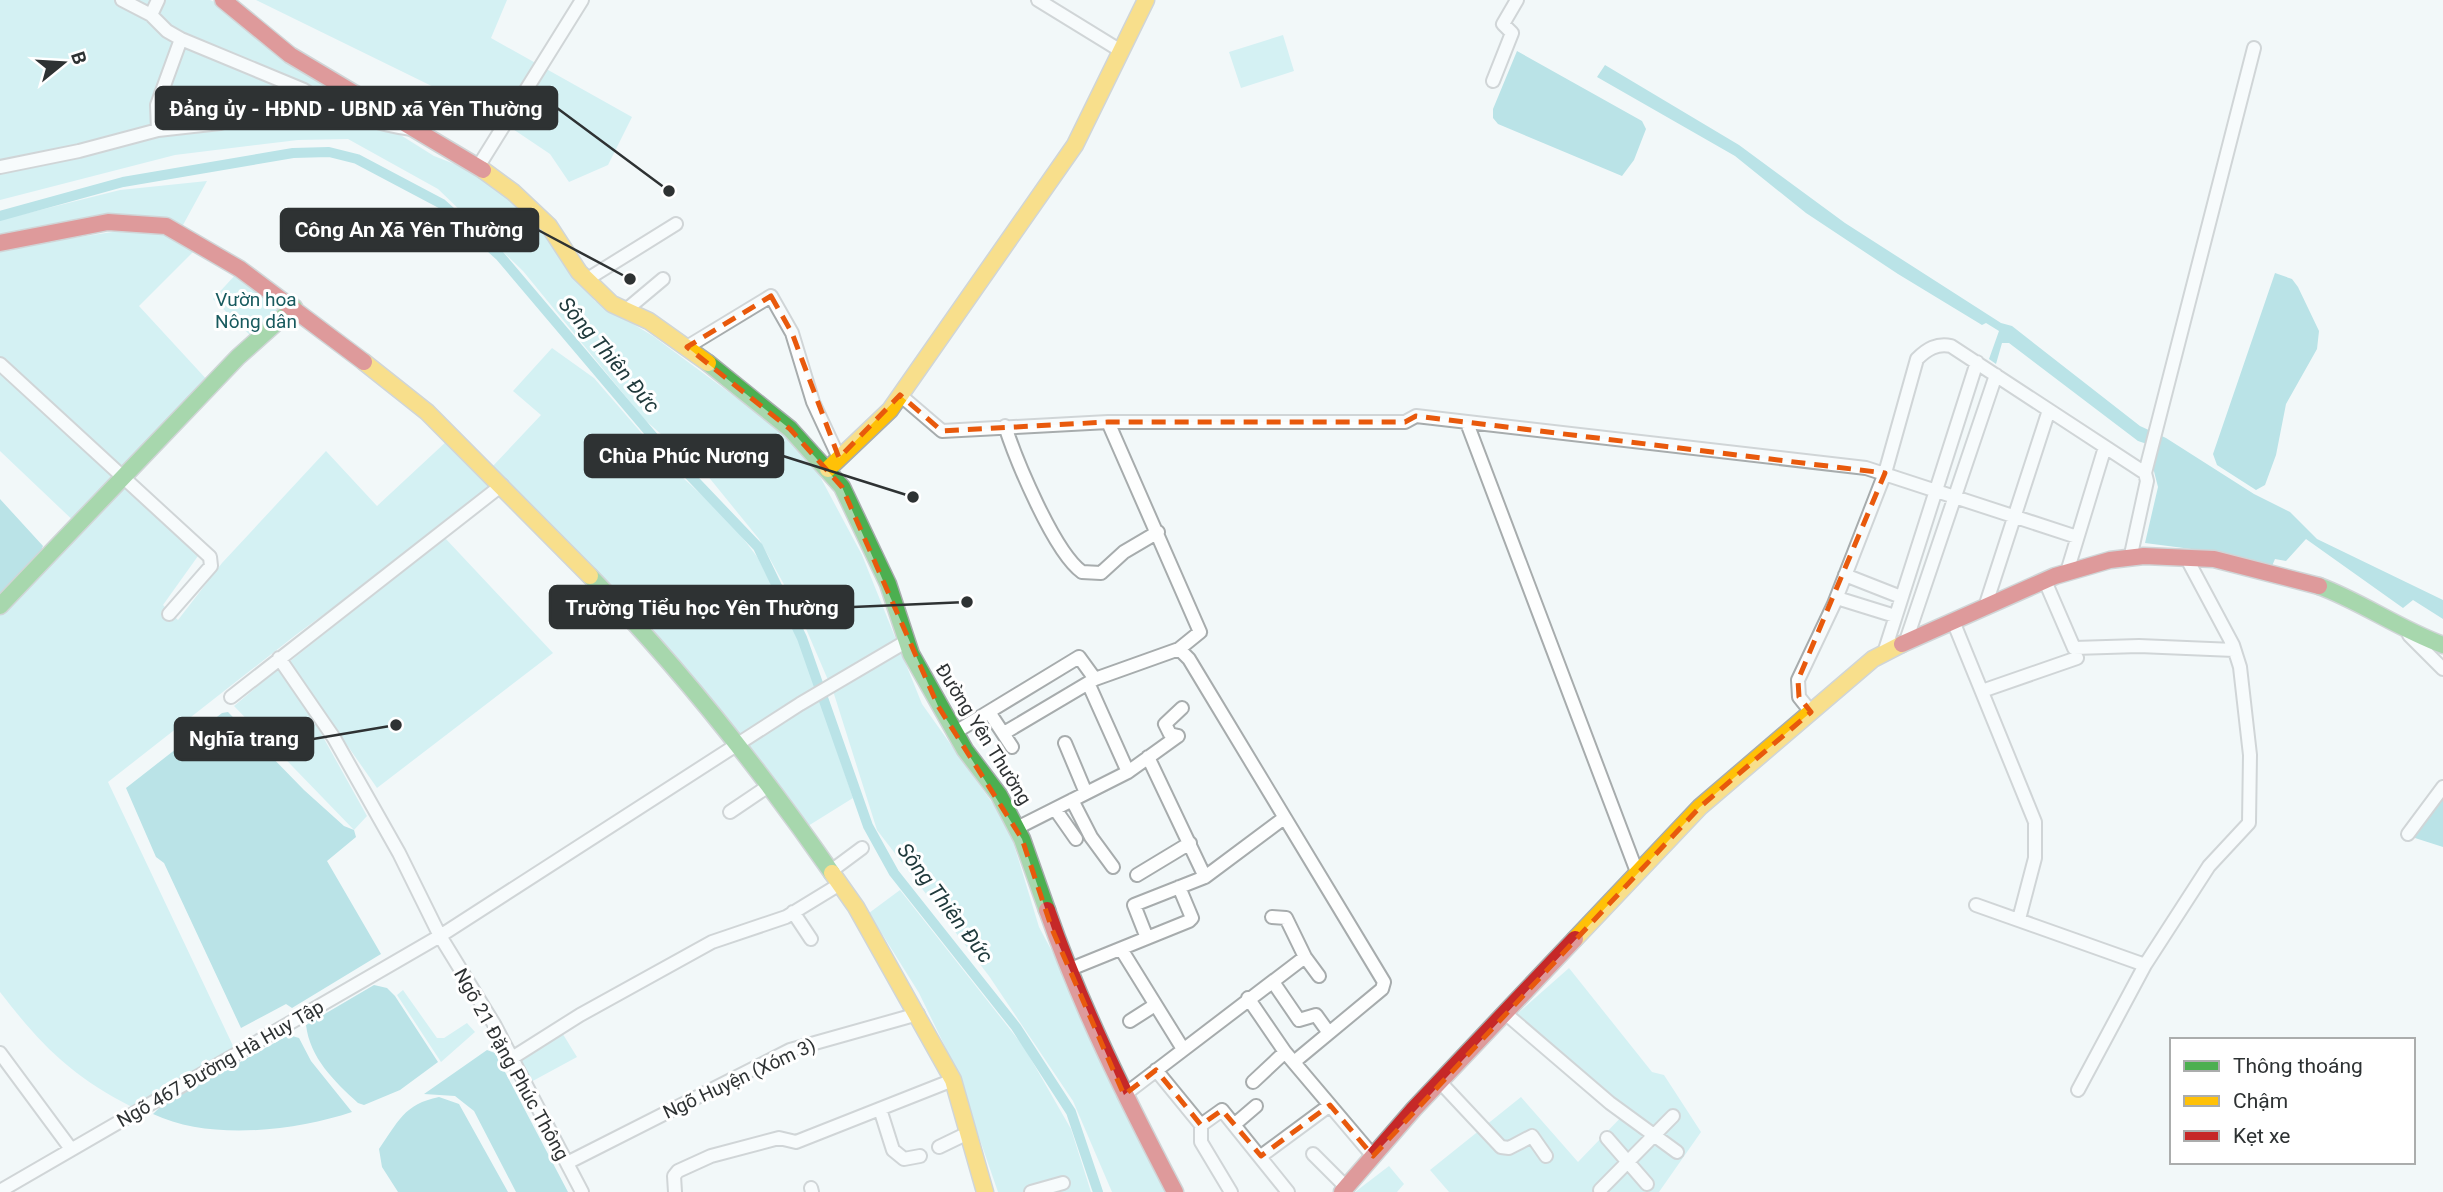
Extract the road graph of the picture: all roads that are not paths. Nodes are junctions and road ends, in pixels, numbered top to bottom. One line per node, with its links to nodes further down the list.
1 (122, 0): 8 (street)
2 (158, 0): 8 (street)
3 (223, 0): 14 (main road, Đường Yên Thường)
4 (582, 0): 17 (street)
5 (1038, 0): 11 (street)
6 (1146, 0): 11 (main road)
7 (1517, 0): 12 (street)
8 (151, 15): 9 (street)
9 (181, 39): 13 (street); 15 (street)
10 (2254, 48): 36 (street)
11 (1121, 51): 28 (main road)
12 (1493, 81)
13 (337, 108): 14 (street); 15 (street)
14 (412, 129): 17 (main road, Đường Yên Thường)
15 (158, 130): 16 (street)
16 (0, 167)
17 (478, 167): 20 (main road, Đường Yên Thường)
18 (676, 224): 20 (street)
19 (0, 243): 22 (main road)
20 (586, 279): 23 (main road, Đường Yên Thường)
21 (663, 279): 23 (street)
22 (294, 307): 37 (main road); 38 (main road)
23 (626, 310): 24 (main road, Đường Yên Thường)
24 (687, 347): 34 (main road, Đường Yên Thường); 34 (street)
25 (1977, 362): 27 (street); 35 (street); 39 (street)
26 (0, 364): 37 (street)
27 (1996, 375): 29 (street); 40 (street)
28 (900, 395): 32 (street); 34 (main road)
29 (2049, 410): 33 (street); 41 (street)
30 (1108, 422): 31 (street); 32 (street); 42 (street)
31 (1467, 423): 35 (street); 92 (street)
32 (1005, 426): 42 (street)
33 (2105, 447): 36 (street); 43 (street)
34 (834, 463): 58 (main road, Đường Yên Thường)
35 (1885, 473): 39 (street); 47 (street)
36 (2145, 473): 45 (street)
37 (123, 477): 51 (main road); 53 (street)
38 (502, 485): 64 (street); 74 (main road)
39 (1935, 489): 40 (street); 49 (street)
40 (1955, 495): 41 (street); 57 (street)
41 (2015, 516): 43 (street); 52 (street)
42 (1157, 532): 60 (street)
43 (2077, 537): 46 (street)
44 (2186, 557): 45 (main road); 56 (main road); 61 (street)
45 (2130, 559): 46 (main road)
46 (2067, 572): 48 (main road)
47 (1846, 575): 49 (street); 50 (street)
48 (2045, 581): 52 (main road); 61 (street)
49 (1901, 597): 54 (street)
50 (1837, 598): 54 (street); 71 (street)
51 (0, 606)
52 (1985, 607): 55 (main road)
53 (169, 614)
54 (1895, 616): 62 (street)
55 (1954, 621): 57 (main road); 67 (street)
56 (2405, 631): 59 (main road); 65 (street)
57 (1906, 640): 62 (main road)
58 (907, 641): 72 (main road, Đường Yên Thường); 74 (street, Ngõ 467 Đường Hà Huy Tập)
59 (2443, 645)
60 (1179, 649): 66 (street); 85 (street)
61 (2234, 650): 106 (street)
62 (1884, 653): 71 (main road)
63 (2077, 658): 67 (street)
64 (279, 659): 68 (street); 101 (street, Ngõ 21 Đặng Phúc Thông)
65 (2443, 670)
66 (1092, 682): 70 (street); 73 (street); 78 (street)
67 (1982, 691): 100 (street)
68 (231, 697)
69 (1182, 708): 77 (street)
70 (989, 712): 72 (street); 73 (street)
71 (1811, 712): 92 (main road)
72 (954, 733): 86 (main road, Đường Yên Thường)
73 (1004, 733): 76 (street)
74 (737, 743): 79 (main road); 101 (street, Ngõ 467 Đường Hà Huy Tập)
75 (1065, 743): 81 (street)
76 (1012, 747)
77 (1148, 757): 78 (street); 89 (street)
78 (1128, 772): 81 (street)
79 (770, 785): 84 (street); 95 (main road)
80 (2443, 787): 87 (street)
81 (1086, 793): 82 (street)
82 (1072, 800): 83 (street); 91 (street)
83 (1055, 808): 86 (street); 88 (street)
84 (730, 813)
85 (1284, 818): 94 (street); 115 (street)
86 (1017, 828): 107 (main road, Đường Yên Thường)
87 (2408, 834)
88 (1076, 839)
89 (1190, 843): 93 (street); 94 (street)
90 (862, 848): 95 (street)
91 (1113, 867)
92 (1637, 872): 112 (main road)
93 (1137, 875)
94 (1205, 877): 96 (street)
95 (836, 878): 98 (street); 113 (main road)
96 (1179, 887): 102 (street); 102 (street)
97 (1976, 905): 100 (street)
98 (793, 912): 103 (street); 119 (street)
99 (1272, 917): 105 (street)
100 (2019, 919): 106 (street)
101 (440, 936): 119 (street, Ngõ 21 Đặng Phúc Thông); 136 (street, Ngõ 467 Đường Hà Huy Tập)
102 (1147, 938): 104 (street)
103 (811, 939)
104 (1121, 950): 107 (street); 111 (street)
105 (1304, 957): 108 (street); 109 (street)
106 (2145, 965): 124 (street)
107 (1068, 970): 125 (main road, Đường Yên Thường)
108 (1319, 975)
109 (1273, 982): 110 (street); 115 (street)
110 (1248, 998): 116 (street); 118 (street)
111 (1155, 1005): 114 (street); 116 (street)
112 (1505, 1013): 123 (main road); 133 (street)
113 (918, 1014): 121 (main road); 144 (street, Ngõ Huyện (Xóm 3))
114 (1129, 1021)
115 (1329, 1033): 118 (street)
116 (1183, 1049): 120 (street)
117 (0, 1053): 136 (street)
118 (1290, 1057): 122 (street); 127 (street)
119 (512, 1058): 144 (street, Ngõ 21 Đặng Phúc Thông)
120 (1156, 1070): 125 (street); 131 (street)
121 (953, 1080): 128 (street); 132 (main road)
122 (1253, 1082)
123 (1445, 1086): 141 (main road); 142 (street)
124 (2078, 1090)
125 (1124, 1095): 154 (main road, Đường Yên Thường)
126 (1256, 1105): 130 (street)
127 (1330, 1105): 140 (street); 141 (street)
128 (880, 1109): 139 (street); 151 (street)
129 (1673, 1116): 133 (street)
130 (1235, 1124): 131 (street); 140 (street)
131 (1201, 1125): 155 (street)
132 (968, 1133): 135 (street); 152 (main road)
133 (1653, 1135): 137 (street); 143 (street)
134 (1607, 1138): 143 (street)
135 (939, 1147)
136 (71, 1149): 149 (street, Ngõ 467 Đường Hà Huy Tập)
137 (1677, 1152)
138 (1313, 1154): 147 (street)
139 (920, 1156)
140 (1261, 1156): 156 (street)
141 (1373, 1156): 147 (main road)
142 (1546, 1156)
143 (1628, 1161): 146 (street); 148 (street)
144 (567, 1163): 150 (street, Ngõ 21 Đặng Phúc Thông)
145 (1063, 1183): 153 (street)
146 (1647, 1184)
147 (1344, 1190)
148 (1600, 1190)
149 (0, 1191)
150 (582, 1192)
151 (675, 1192)
152 (985, 1192)
153 (1031, 1192)
154 (1175, 1192)
155 (1231, 1192)
156 (1288, 1192)

